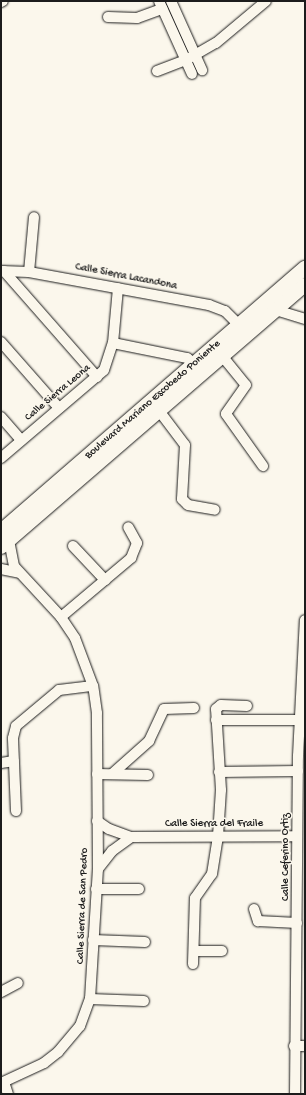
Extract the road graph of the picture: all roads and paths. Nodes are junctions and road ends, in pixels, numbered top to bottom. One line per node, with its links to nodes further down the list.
1 (266, 1): 5 (street)
2 (175, 2): 5 (street)
3 (160, 5): 4 (street); 5 (street)
4 (108, 17)
5 (190, 58): 6 (street); 7 (street)
6 (157, 71)
7 (197, 72)
8 (34, 217): 11 (street)
9 (305, 268): 16 (street, Boulevard Mariano Escobedo Poniente)
10 (3, 270): 11 (street, Calle Sierra Lacandona); 21 (street)
11 (28, 272): 13 (street, Calle Sierra Lacandona)
12 (305, 285): 14 (street, Boulevard Mariano Escobedo Poniente)
13 (118, 288): 16 (street, Calle Sierra Lacandona); 18 (street, Calle Sierra Leona)
14 (279, 311): 15 (street); 19 (street, Boulevard Mariano Escobedo Poniente)
15 (305, 319)
16 (239, 325): 20 (street, Boulevard Mariano Escobedo Poniente)
17 (1, 342): 22 (street)
18 (113, 343): 20 (street); 21 (street, Calle Sierra Leona)
19 (223, 357): 23 (street, Boulevard Mariano Escobedo Poniente); 28 (street)
20 (195, 364): 26 (street, Boulevard Mariano Escobedo Poniente)
21 (96, 377): 22 (street, Calle Sierra Leona)
22 (59, 408): 25 (street, Calle Sierra Leona)
23 (160, 412): 26 (street, Boulevard Mariano Escobedo Poniente); 29 (street)
24 (1, 417): 25 (street)
25 (21, 440): 27 (street, Calle Sierra Leona)
26 (101, 454): 31 (street, Boulevard Mariano Escobedo Poniente)
27 (1, 458)
28 (263, 466)
29 (215, 510)
30 (128, 527): 35 (street)
31 (4, 539): 34 (street, Calle Sierra de San Pedro)
32 (73, 546): 35 (street)
33 (1, 569): 34 (street)
34 (20, 573): 36 (street, Calle Sierra de San Pedro)
35 (105, 580): 36 (street)
36 (61, 617): 39 (street, Calle Sierra de San Pedro)
37 (305, 620): 38 (street, Calle Ceferino Ortiz)
38 (304, 659): 42 (street, Calle Ceferino Ortiz)
39 (93, 686): 45 (street); 49 (street, Calle Sierra de San Pedro)
40 (247, 706): 43 (street)
41 (194, 708): 50 (street)
42 (302, 715): 43 (street); 44 (street, Calle Ceferino Ortiz)
43 (216, 720): 48 (street)
44 (302, 756): 47 (street, Calle Ceferino Ortiz)
45 (14, 761): 46 (street); 53 (street)
46 (1, 763)
47 (298, 771): 48 (street); 52 (street, Calle Ceferino Ortiz)
48 (219, 772): 55 (street)
49 (97, 774): 50 (street); 54 (street, Calle Sierra de San Pedro)
50 (112, 774): 51 (street)
51 (148, 775)
52 (301, 808): 56 (street, Calle Ceferino Ortiz)
53 (16, 811)
54 (97, 821): 57 (street, Calle Sierra del Fraile); 58 (street, Calle Sierra de San Pedro)
55 (218, 836): 56 (street, Calle Sierra del Fraile); 57 (street, Calle Sierra del Fraile); 65 (street)
56 (297, 836): 62 (street, Calle Ceferino Ortiz)
57 (131, 837): 58 (street)
58 (98, 869): 59 (street, Calle Sierra de San Pedro)
59 (96, 889): 60 (street); 63 (street, Calle Sierra de San Pedro)
60 (139, 889)
61 (254, 909): 62 (street)
62 (297, 923): 70 (street, Calle Ceferino Ortiz)
63 (93, 940): 64 (street); 71 (street, Calle Sierra de San Pedro)
64 (145, 942)
65 (194, 951): 66 (street); 67 (street)
66 (222, 951)
67 (193, 964)
68 (18, 983): 69 (street)
69 (1, 992)
70 (300, 998): 73 (street, Calle Ceferino Ortiz)
71 (90, 999): 72 (street); 75 (street, Calle Sierra de San Pedro)
72 (144, 1002)
73 (294, 1046): 74 (street); 76 (street, Calle Ceferino Ortiz)
74 (305, 1046)
75 (2, 1082): 77 (street)
76 (298, 1093)
77 (8, 1094)

